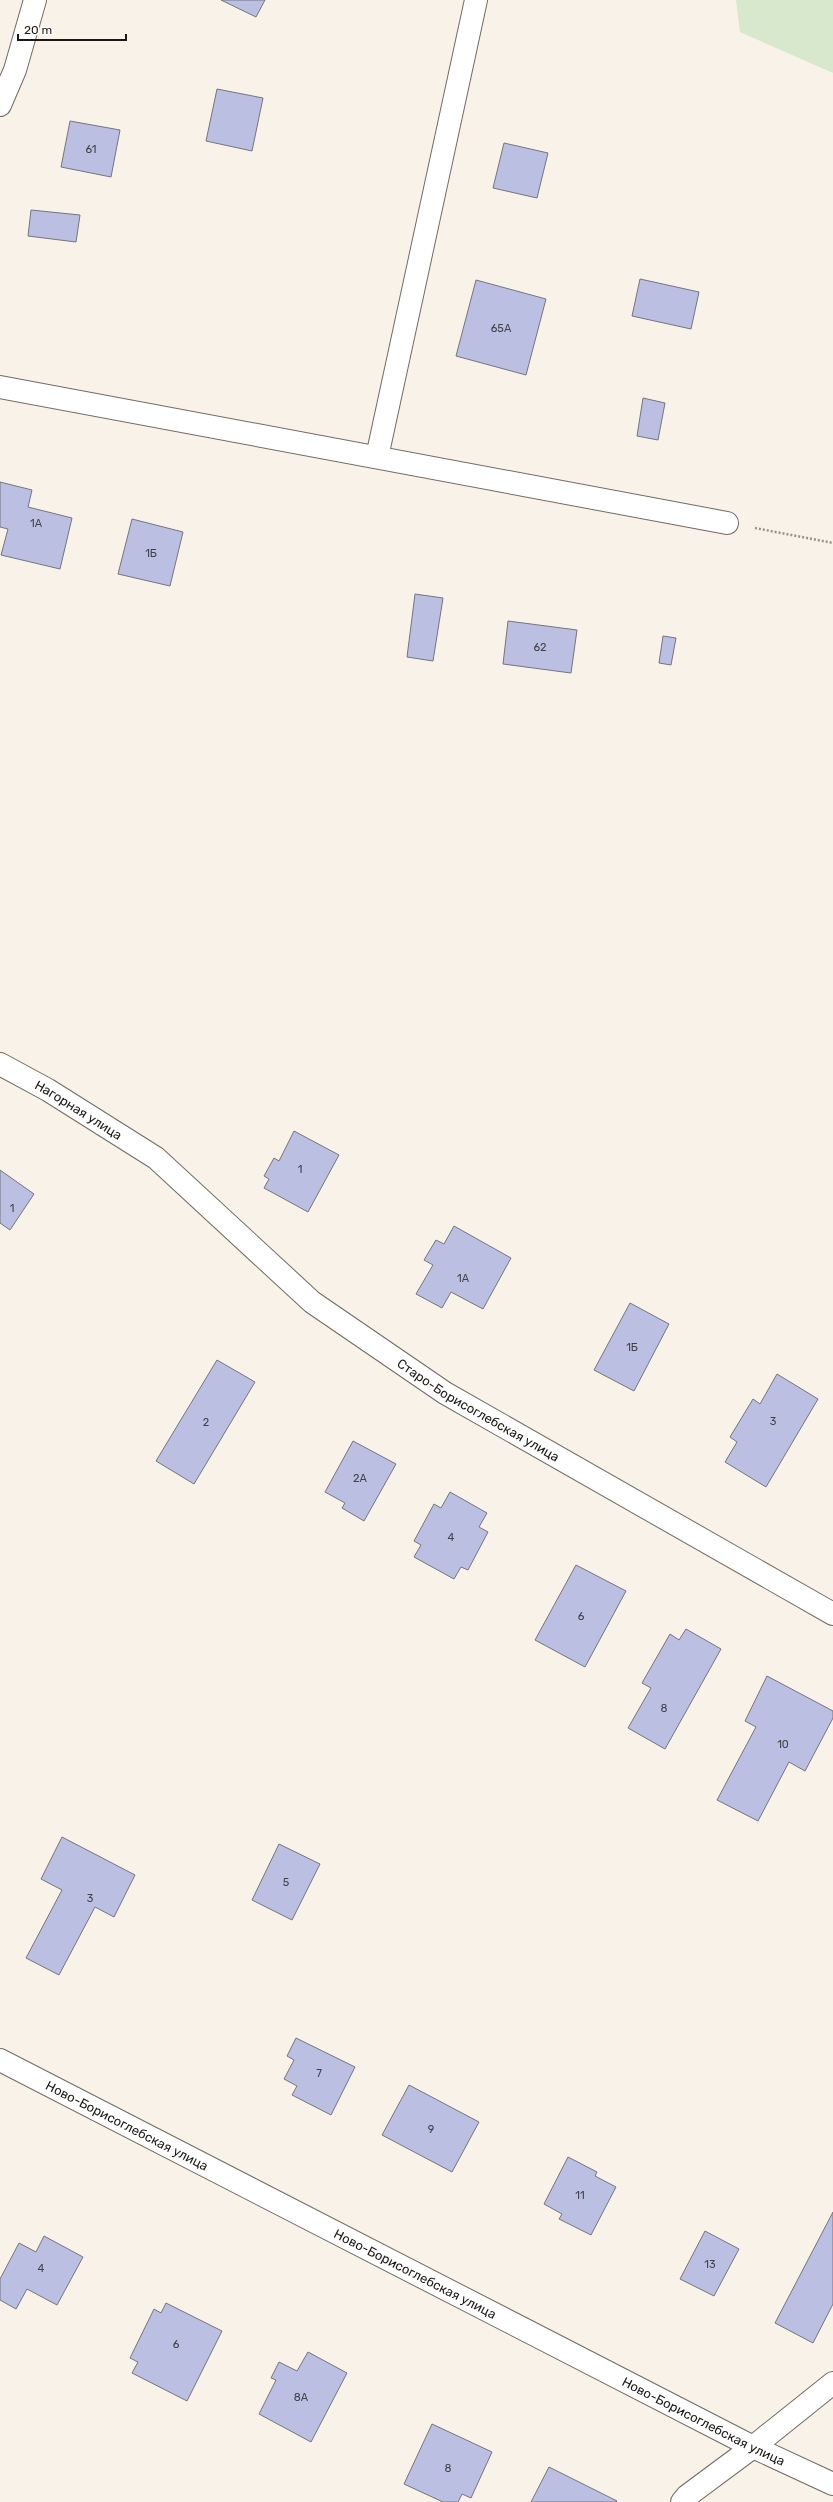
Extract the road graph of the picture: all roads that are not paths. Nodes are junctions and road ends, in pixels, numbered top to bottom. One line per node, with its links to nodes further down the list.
1 (35, 0): 3 (street)
2 (476, 0): 5 (street)
3 (0, 105)
4 (0, 387): 5 (street)
5 (376, 457): 6 (street)
6 (727, 523)
7 (0, 1064): 8 (street, Нагорная улица)
8 (156, 1158): 9 (street, Старо-Борисоглебская улица)
9 (833, 1614)
10 (0, 2060): 12 (street, Ново-Борисоглебская улица)
11 (833, 2383): 12 (street)
12 (753, 2448): 13 (street, Ново-Борисоглебская улица); 14 (street)
13 (833, 2484)
14 (682, 2502)

